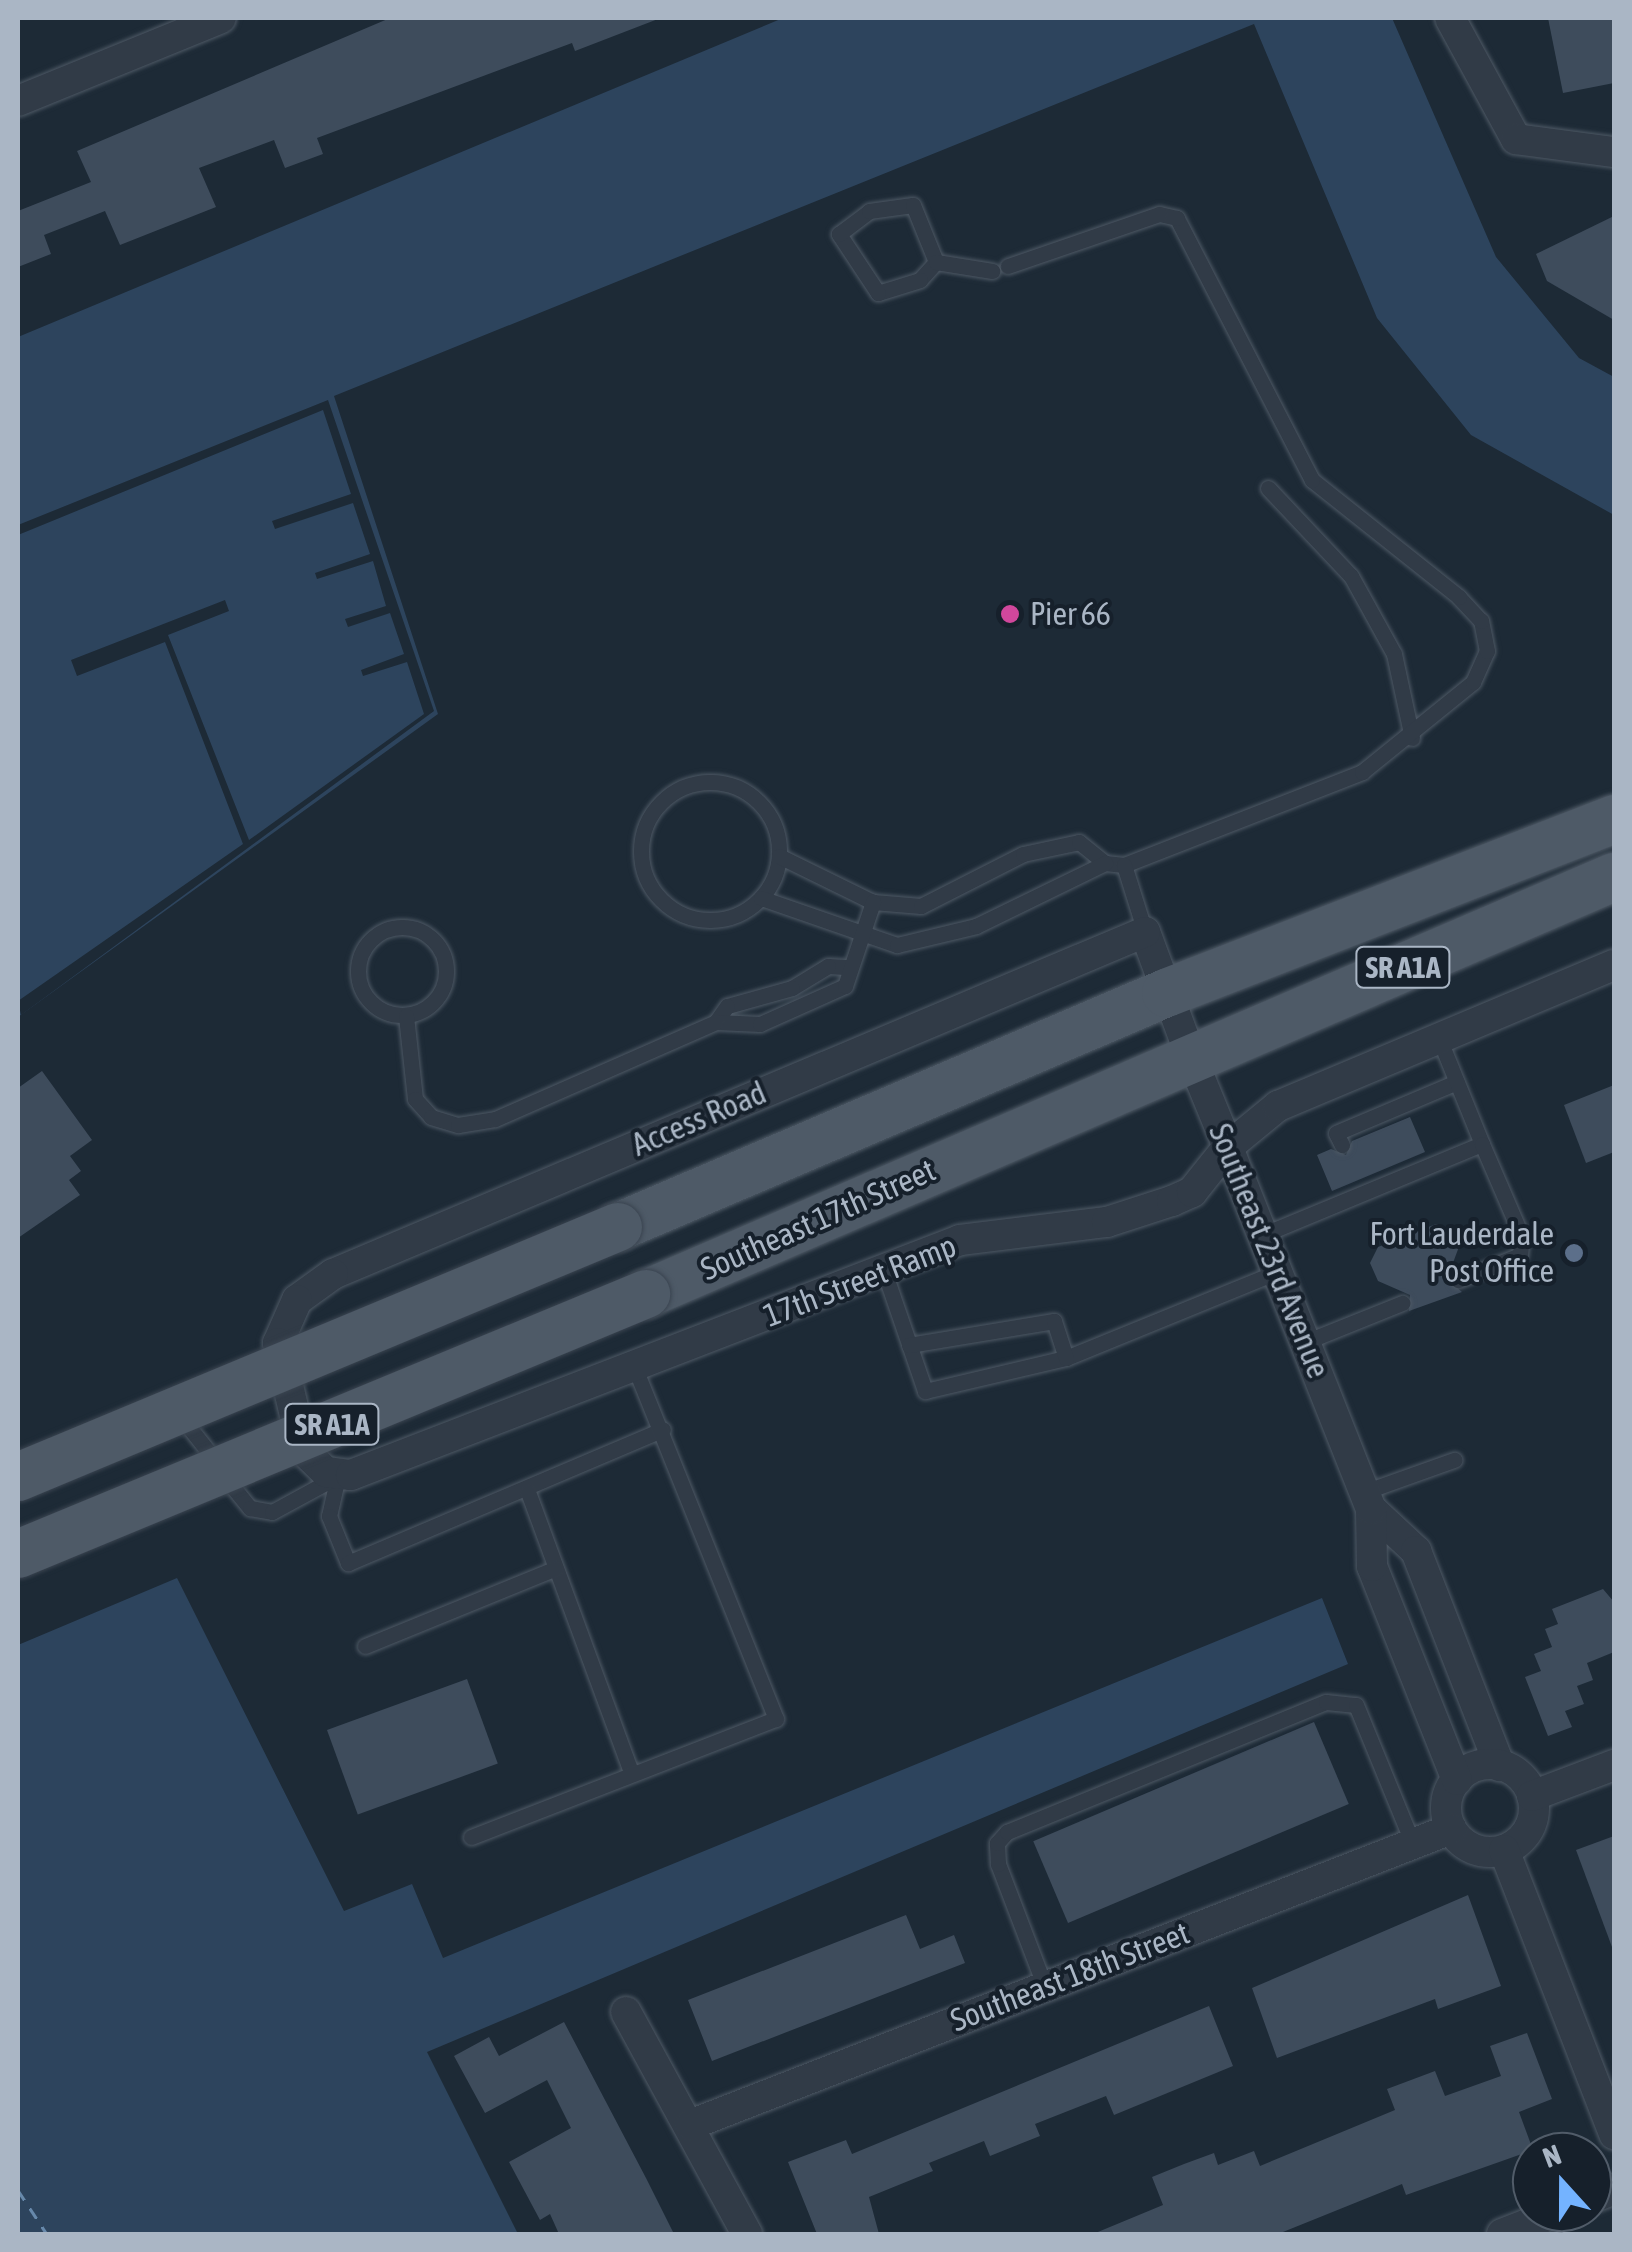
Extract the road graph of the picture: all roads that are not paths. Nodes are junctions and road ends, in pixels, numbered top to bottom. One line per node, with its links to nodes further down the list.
1 (221, 18): 3 (street)
2 (1450, 18): 4 (street)
3 (18, 101)
4 (1614, 152)
5 (936, 262): 5 (lane); 7 (lane)
6 (1268, 488): 7 (lane)
7 (1412, 738): 11 (lane)
8 (1614, 819): 19 (main road, SR A1A)
9 (779, 856): 13 (lane); 13 (lane); 14 (lane)
10 (1105, 863): 11 (lane); 14 (lane); 16 (lane)
11 (1124, 865): 15 (lane)
12 (1614, 877): 23 (main road, Southeast 17th Street / SR A1A)
13 (761, 898): 16 (lane)
14 (873, 902): 16 (lane)
15 (1145, 932): 19 (street); 40 (street, Access Road)
16 (864, 933): 18 (lane)
17 (1614, 966): 22 (street, 17th Street Ramp)
18 (845, 968): 21 (lane); 21 (lane)
19 (1166, 993): 23 (street, Southeast 23rd Avenue); 41 (main road, SR A1A, bridge)
20 (406, 1016): 20 (lane); 21 (lane)
21 (716, 1022)
22 (1439, 1038): 24 (lane); 27 (street, 17th Street Ramp)
23 (1191, 1057): 27 (street, Southeast 23rd Avenue); 45 (main road, Southeast 17th Street / SR A1A, bridge)
24 (1457, 1082): 25 (lane); 26 (lane)
25 (1482, 1144): 28 (lane); 31 (lane)
26 (1342, 1145)
27 (1228, 1147): 28 (street, Southeast 23rd Avenue); 29 (street, 17th Street Ramp)
28 (1262, 1235): 30 (street, Southeast 23rd Avenue)
29 (884, 1272): 34 (lane); 36 (street, 17th Street Ramp)
30 (1277, 1272): 33 (street, Southeast 23rd Avenue); 35 (lane)
31 (1458, 1280)
32 (1402, 1303): 33 (lane)
33 (1305, 1342): 44 (street, Southeast 23rd Avenue)
34 (909, 1346): 35 (lane); 35 (lane)
35 (1066, 1358)
36 (634, 1365): 38 (lane); 40 (street, 17th Street Ramp)
37 (150, 1402): 42 (lane)
38 (663, 1429): 43 (lane); 50 (lane)
39 (1454, 1460): 44 (lane)
40 (338, 1476): 42 (lane); 43 (lane)
41 (18, 1477)
42 (228, 1481): 45 (lane)
43 (528, 1492): 46 (lane)
44 (1368, 1500): 49 (street, Southeast 23rd Avenue); 51 (street, Southeast 23rd Avenue)
45 (39, 1552)
46 (556, 1568): 47 (lane); 50 (lane)
47 (365, 1646)
48 (1614, 1765): 52 (street)
49 (1500, 1766): 51 (street); 52 (street)
50 (631, 1772): 54 (lane)
51 (1457, 1780): 53 (street)
52 (1532, 1796): 56 (street)
53 (1451, 1829): 55 (street, Southeast 18th Street); 56 (street)
54 (471, 1837)
55 (1414, 1844): 57 (street, Southeast 18th Street); 57 (lane)
56 (1504, 1850): 60 (street)
57 (1045, 1987): 59 (street, Southeast 18th Street)
58 (626, 2012): 59 (street)
59 (690, 2125): 61 (street)
60 (1614, 2134)
61 (747, 2234)

